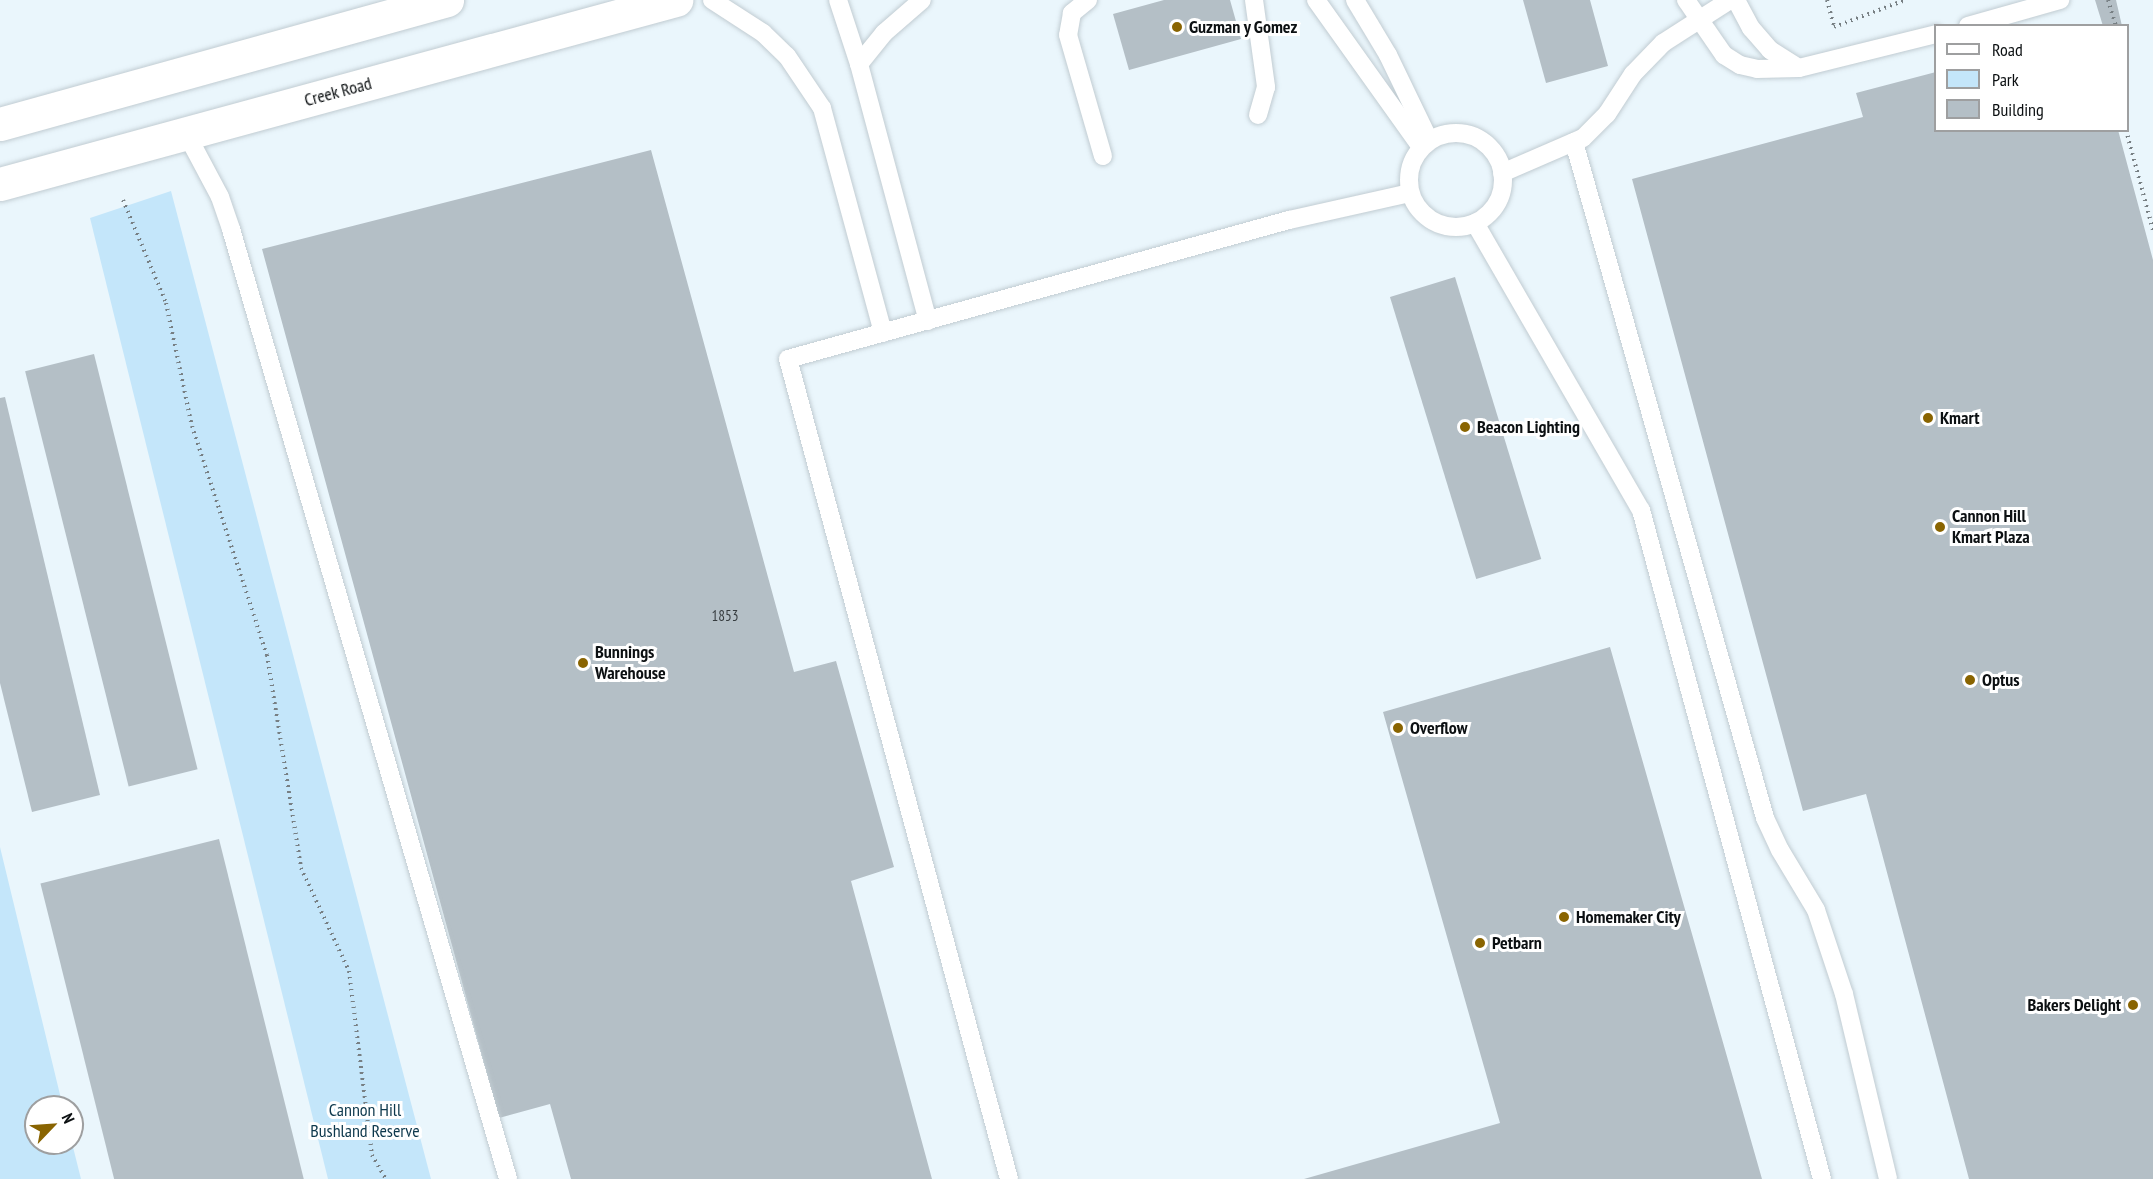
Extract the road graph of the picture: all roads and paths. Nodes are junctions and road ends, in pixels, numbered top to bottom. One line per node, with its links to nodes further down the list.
1 (447, 0): 24 (main road)
2 (676, 0): 26 (main road, Creek Road)
3 (712, 0): 37 (lane)
4 (838, 0): 21 (lane)
5 (922, 0): 21 (lane)
6 (1088, 0): 29 (lane)
7 (1254, 0): 23 (lane)
8 (1316, 0): 28 (lane)
9 (1355, 0): 28 (lane)
10 (1686, 0): 17 (lane)
11 (1730, 0): 17 (lane)
12 (1736, 0): 22 (lane)
13 (1827, 0): 14 (path)
14 (1905, 0)
15 (2060, 0): 18 (lane)
16 (2108, 0): 19 (path)
17 (1697, 19): 22 (lane); 27 (lane)
18 (1975, 24)
19 (2114, 24)
20 (1934, 34): 22 (lane)
21 (859, 64): 36 (lane)
22 (1799, 68)
23 (1258, 115)
24 (0, 124)
25 (2127, 132): 35 (path)
26 (186, 133): 31 (main road, Creek Road); 39 (lane)
27 (1574, 142): 30 (lane); 42 (lane)
28 (1425, 144): 30 (lane); 32 (lane)
29 (1103, 156)
30 (1502, 173): 34 (lane)
31 (0, 183)
32 (1410, 193): 34 (lane); 36 (lane)
33 (123, 200): 38 (path)
34 (1475, 224): 41 (lane)
35 (2153, 230)
36 (928, 321): 37 (lane)
37 (883, 333): 40 (lane)
38 (386, 1179)
39 (508, 1179)
40 (1009, 1179)
41 (1822, 1179)
42 (1888, 1179)

